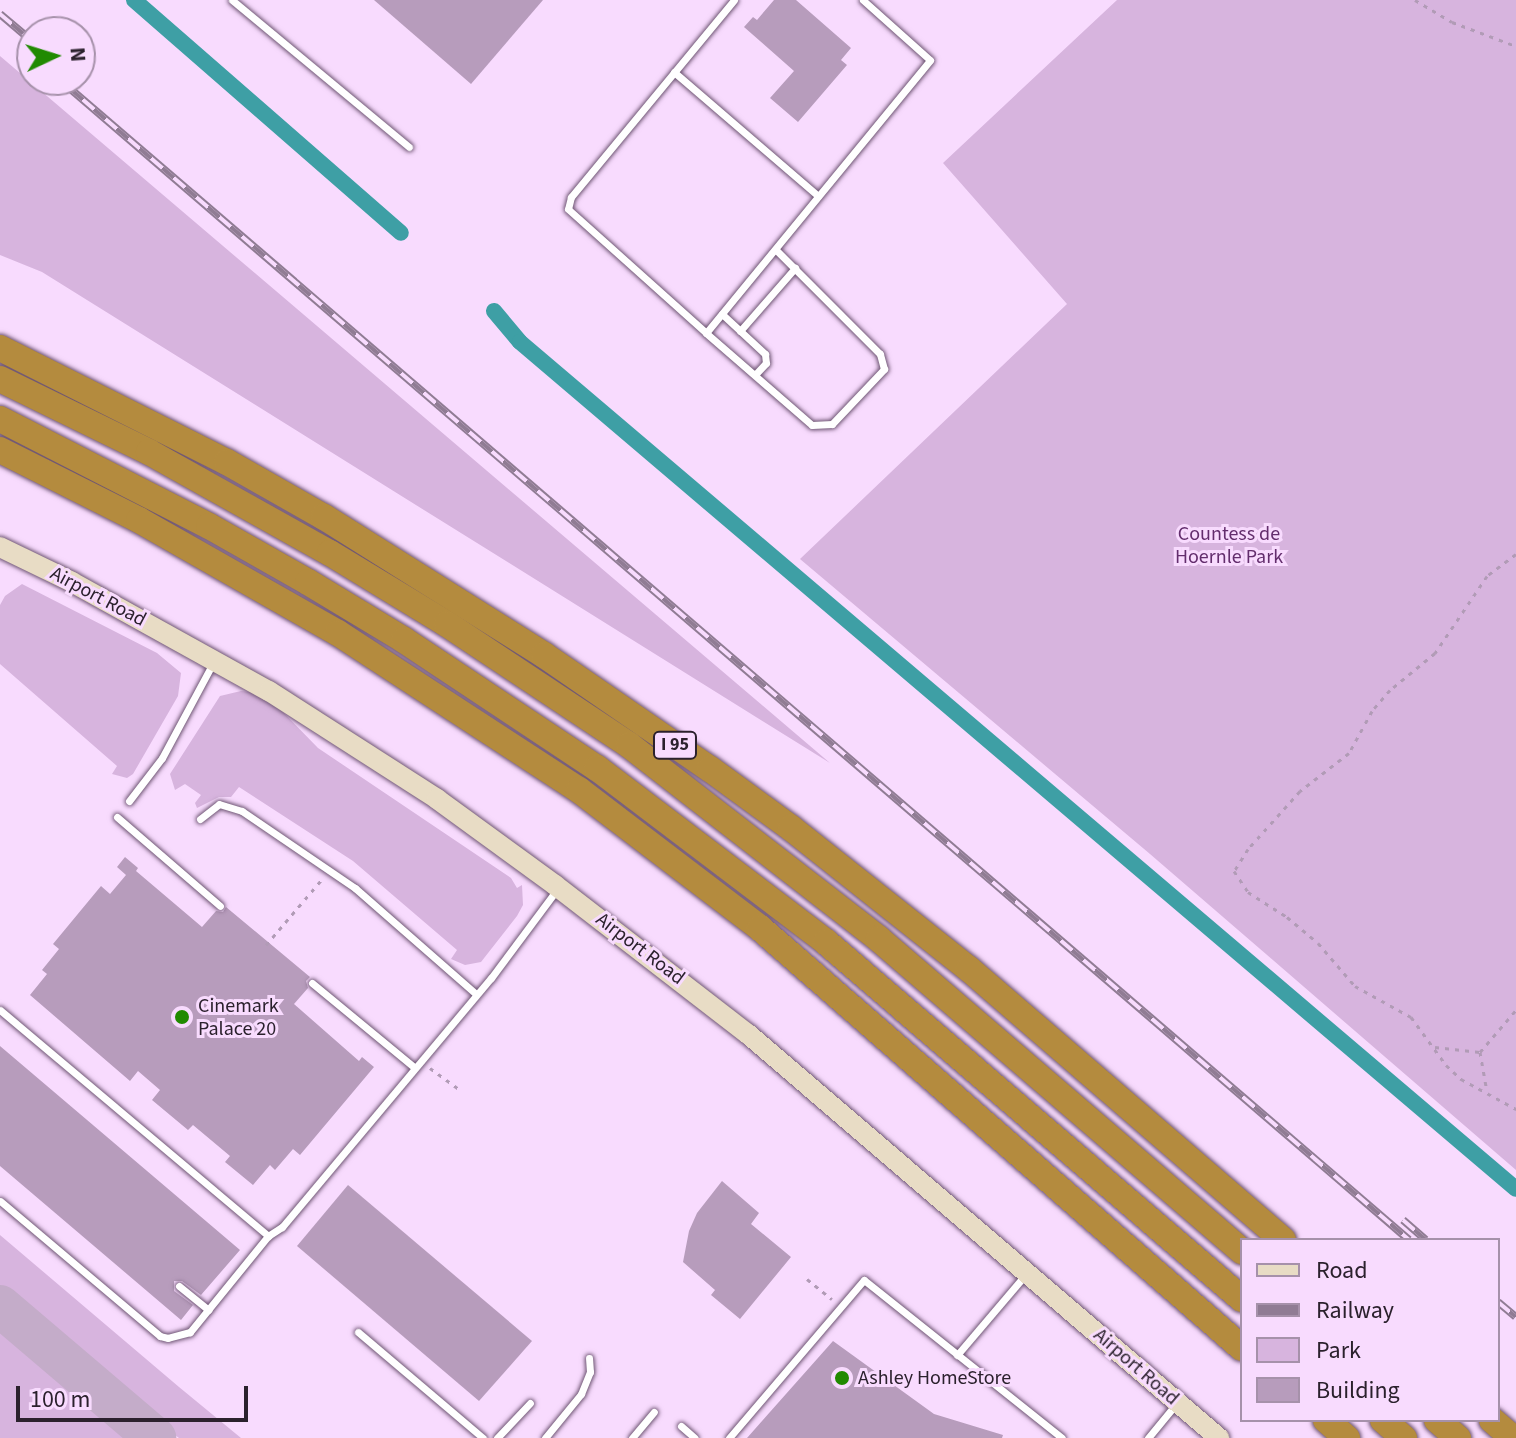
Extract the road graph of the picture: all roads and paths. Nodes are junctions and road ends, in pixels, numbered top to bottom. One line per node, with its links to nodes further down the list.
1 (232, 0): 7 (lane)
2 (734, 0): 6 (lane)
3 (863, 0): 8 (lane)
4 (1415, 0): 5 (path)
5 (1516, 46)
6 (674, 72): 8 (lane); 13 (lane)
7 (409, 147)
8 (818, 196): 9 (lane)
9 (775, 249): 10 (lane); 11 (lane)
10 (795, 268): 12 (lane); 15 (lane)
11 (722, 314): 12 (lane); 13 (lane)
12 (740, 331): 15 (lane)
13 (706, 333): 15 (lane)
14 (0, 348): 42 (highway, I 95)
15 (755, 375)
16 (0, 379): 43 (highway)
17 (0, 419): 47 (highway)
18 (0, 450): 51 (highway)
19 (0, 548): 21 (street, Airport Road)
20 (1516, 554): 33 (path)
21 (214, 661): 22 (lane); 26 (street, Airport Road)
22 (129, 801)
23 (117, 817): 27 (lane)
24 (200, 819): 25 (lane)
25 (331, 869): 28 (path); 30 (lane)
26 (558, 887): 30 (lane); 44 (street, Airport Road)
27 (220, 906)
28 (266, 945)
29 (312, 983): 36 (lane)
30 (476, 994): 35 (lane)
31 (0, 1010): 41 (lane)
32 (1516, 1010): 34 (path)
33 (1435, 1047): 34 (path); 38 (path)
34 (1480, 1052): 38 (path)
35 (421, 1060): 36 (lane); 37 (path)
36 (414, 1067): 41 (lane)
37 (462, 1091)
38 (1488, 1092): 39 (path)
39 (1516, 1109)
40 (0, 1201): 49 (lane)
41 (268, 1236): 49 (lane)
42 (1281, 1238)
43 (1240, 1249)
44 (1027, 1273): 52 (lane); 54 (street, Airport Road)
45 (807, 1279): 48 (path)
46 (179, 1286): 49 (lane)
47 (1240, 1297)
48 (841, 1307): 52 (lane); 67 (lane)
49 (209, 1310)
50 (358, 1332): 62 (lane)
51 (1240, 1346)
52 (957, 1355): 68 (lane)
53 (589, 1358): 64 (lane)
54 (1178, 1402): 69 (lane); 70 (street, Airport Road)
55 (530, 1403): 63 (lane)
56 (654, 1412): 65 (lane)
57 (1328, 1422): 71 (highway)
58 (1385, 1422): 72 (highway)
59 (1439, 1422): 73 (highway)
60 (1494, 1422): 74 (highway)
61 (681, 1426): 66 (lane)
62 (483, 1438)
63 (497, 1438)
64 (545, 1438)
65 (632, 1438)
66 (695, 1438)
67 (729, 1438)
68 (1062, 1438)
69 (1148, 1438)
70 (1219, 1438)
71 (1347, 1438)
72 (1404, 1438)
73 (1458, 1438)
74 (1513, 1438)

